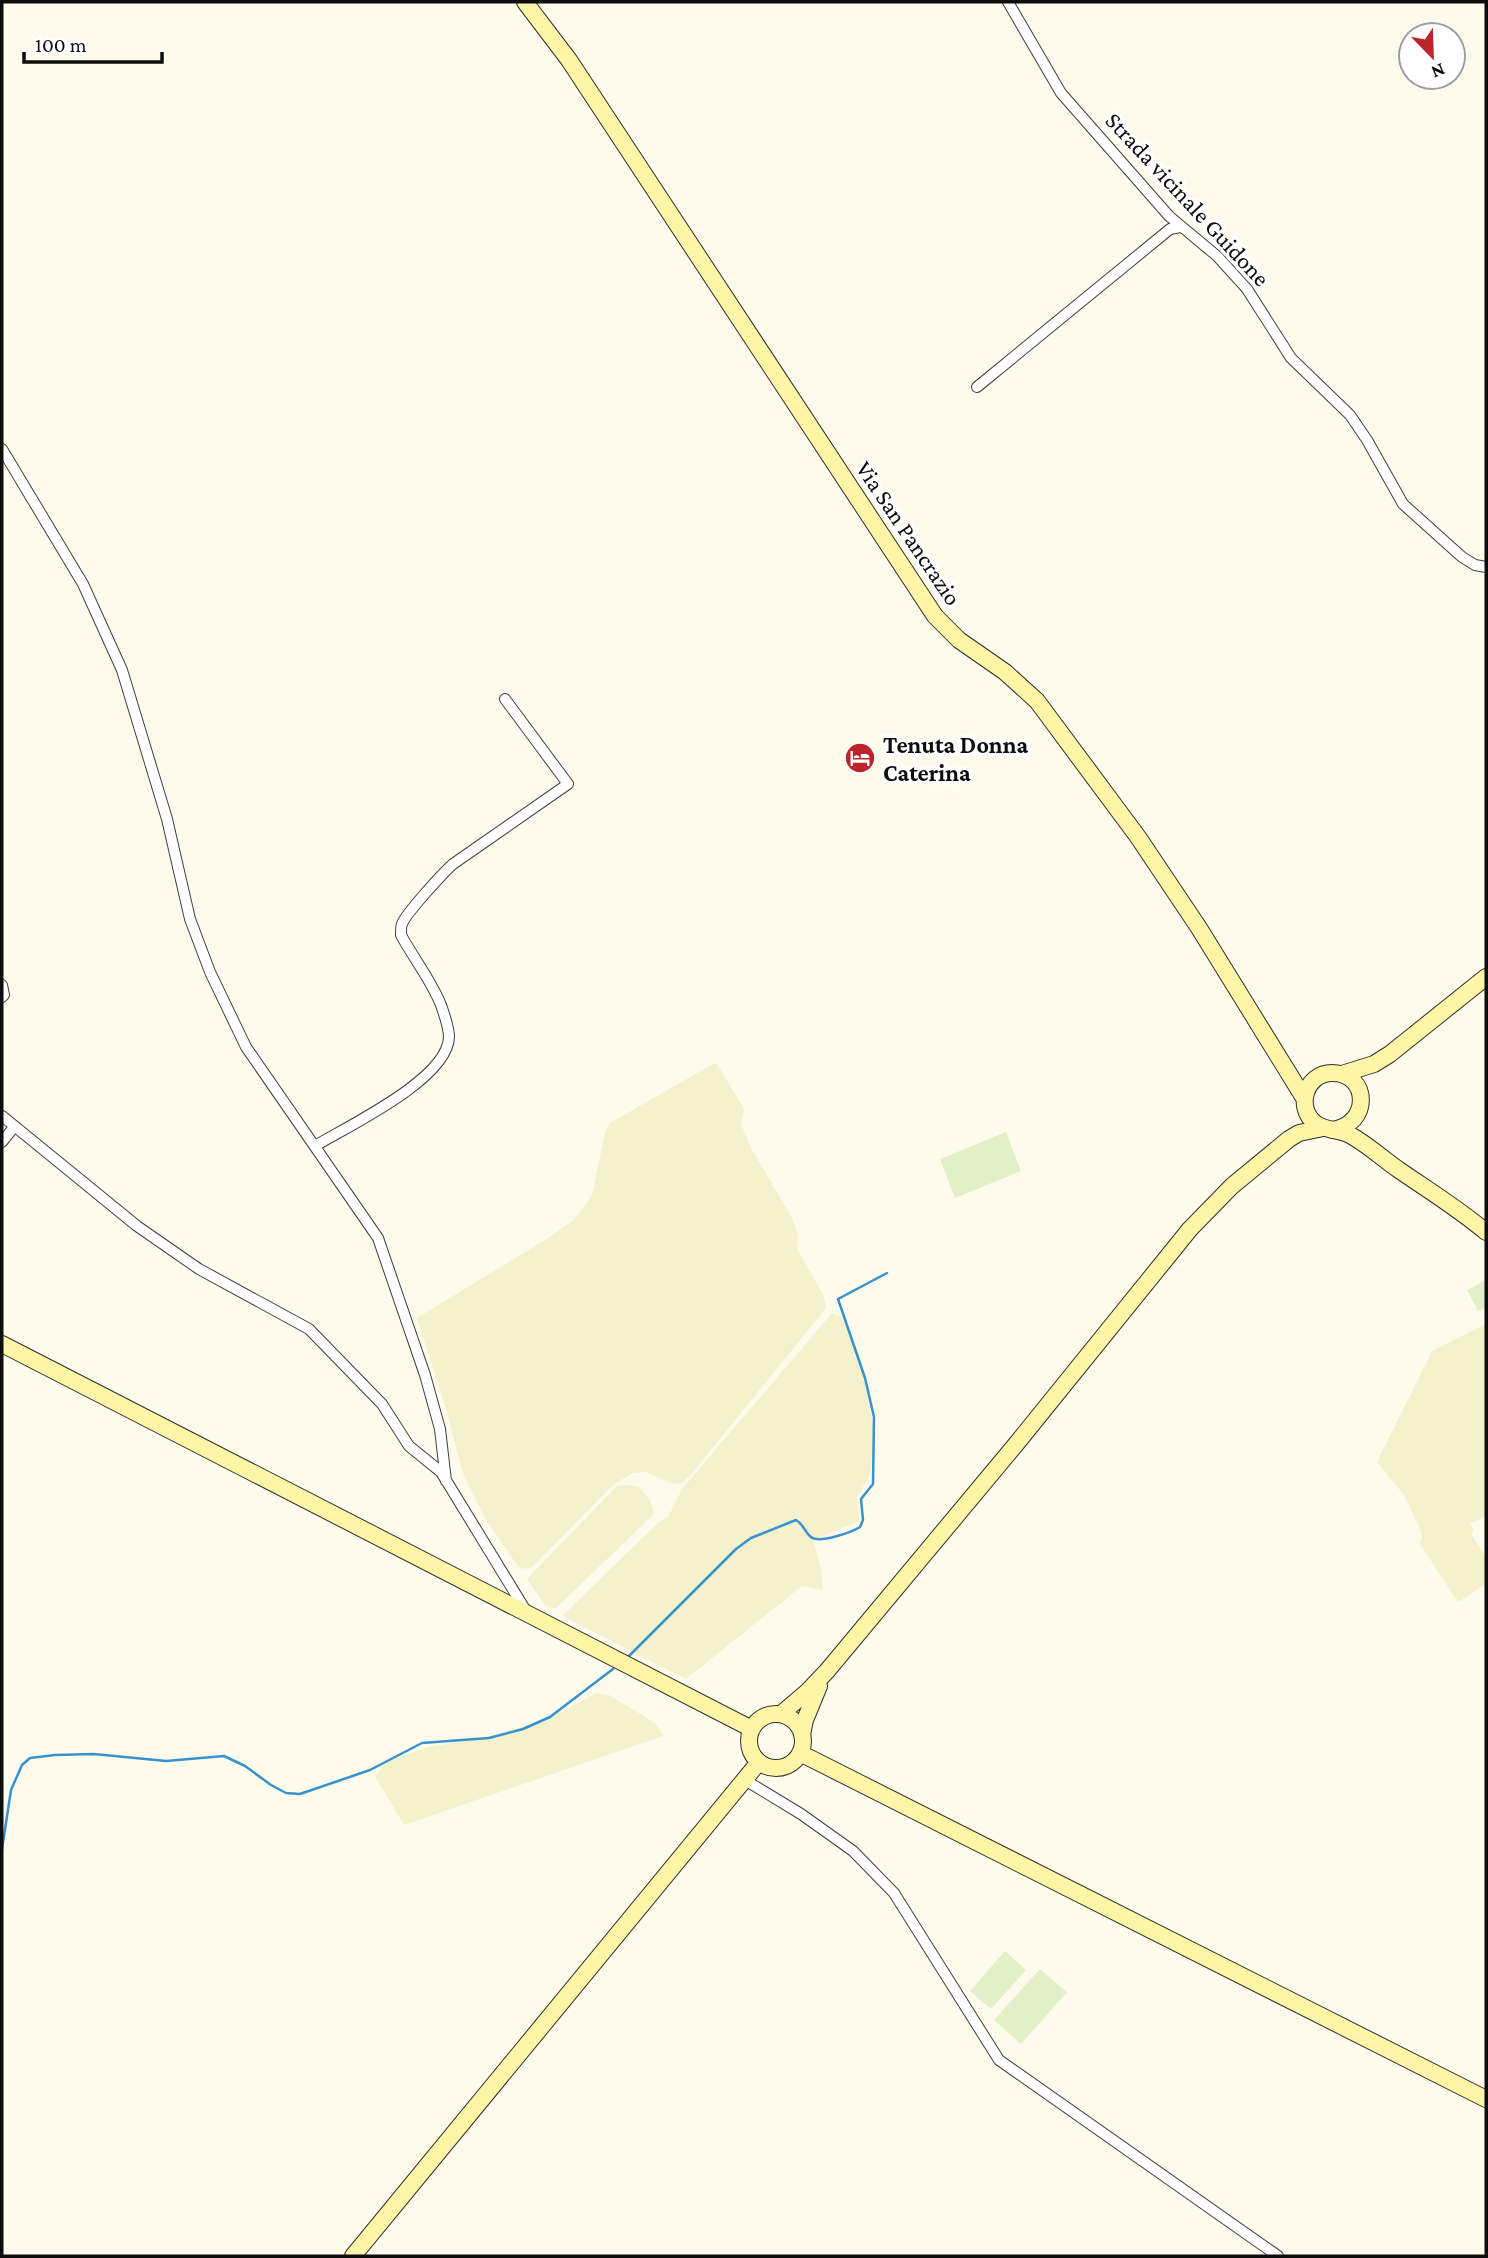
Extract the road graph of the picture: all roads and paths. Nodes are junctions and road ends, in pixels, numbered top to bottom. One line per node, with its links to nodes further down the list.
1 (525, 2): 12 (main road, Via San Pancrazio)
2 (1008, 2): 3 (street, Strada vicinale Guidone)
3 (1180, 227): 4 (street); 6 (street, Strada vicinale Guidone)
4 (977, 387)
5 (2, 449): 21 (street)
6 (1486, 567)
7 (505, 699): 21 (street)
8 (1486, 977): 11 (main road)
9 (2, 985): 10 (street)
10 (2, 997)
11 (1390, 1054): 13 (main road); 16 (main road)
12 (1283, 1065): 14 (main road); 15 (main road, Via San Pancrazio)
13 (1342, 1074): 14 (main road); 16 (main road)
14 (1314, 1080): 15 (main road)
15 (1305, 1102): 19 (main road); 23 (main road)
16 (1361, 1102): 19 (main road); 22 (main road)
17 (2, 1116): 18 (street)
18 (14, 1127): 20 (street); 26 (street)
19 (1327, 1129): 22 (main road); 23 (main road)
20 (2, 1142)
21 (315, 1146): 26 (street)
22 (1367, 1146): 24 (main road)
23 (1267, 1156): 28 (main road)
24 (1486, 1232)
25 (2, 1344): 27 (main road)
26 (446, 1481): 27 (street)
27 (527, 1613): 30 (main road)
28 (827, 1671): 29 (main road); 31 (main road)
29 (780, 1714): 30 (main road); 31 (main road)
30 (752, 1729): 33 (main road)
31 (802, 1735): 32 (main road)
32 (800, 1753): 33 (main road); 35 (main road)
33 (759, 1762): 34 (main road)
34 (745, 1780): 36 (main road); 37 (street)
35 (1486, 2099)
36 (353, 2256)
37 (1278, 2256)

